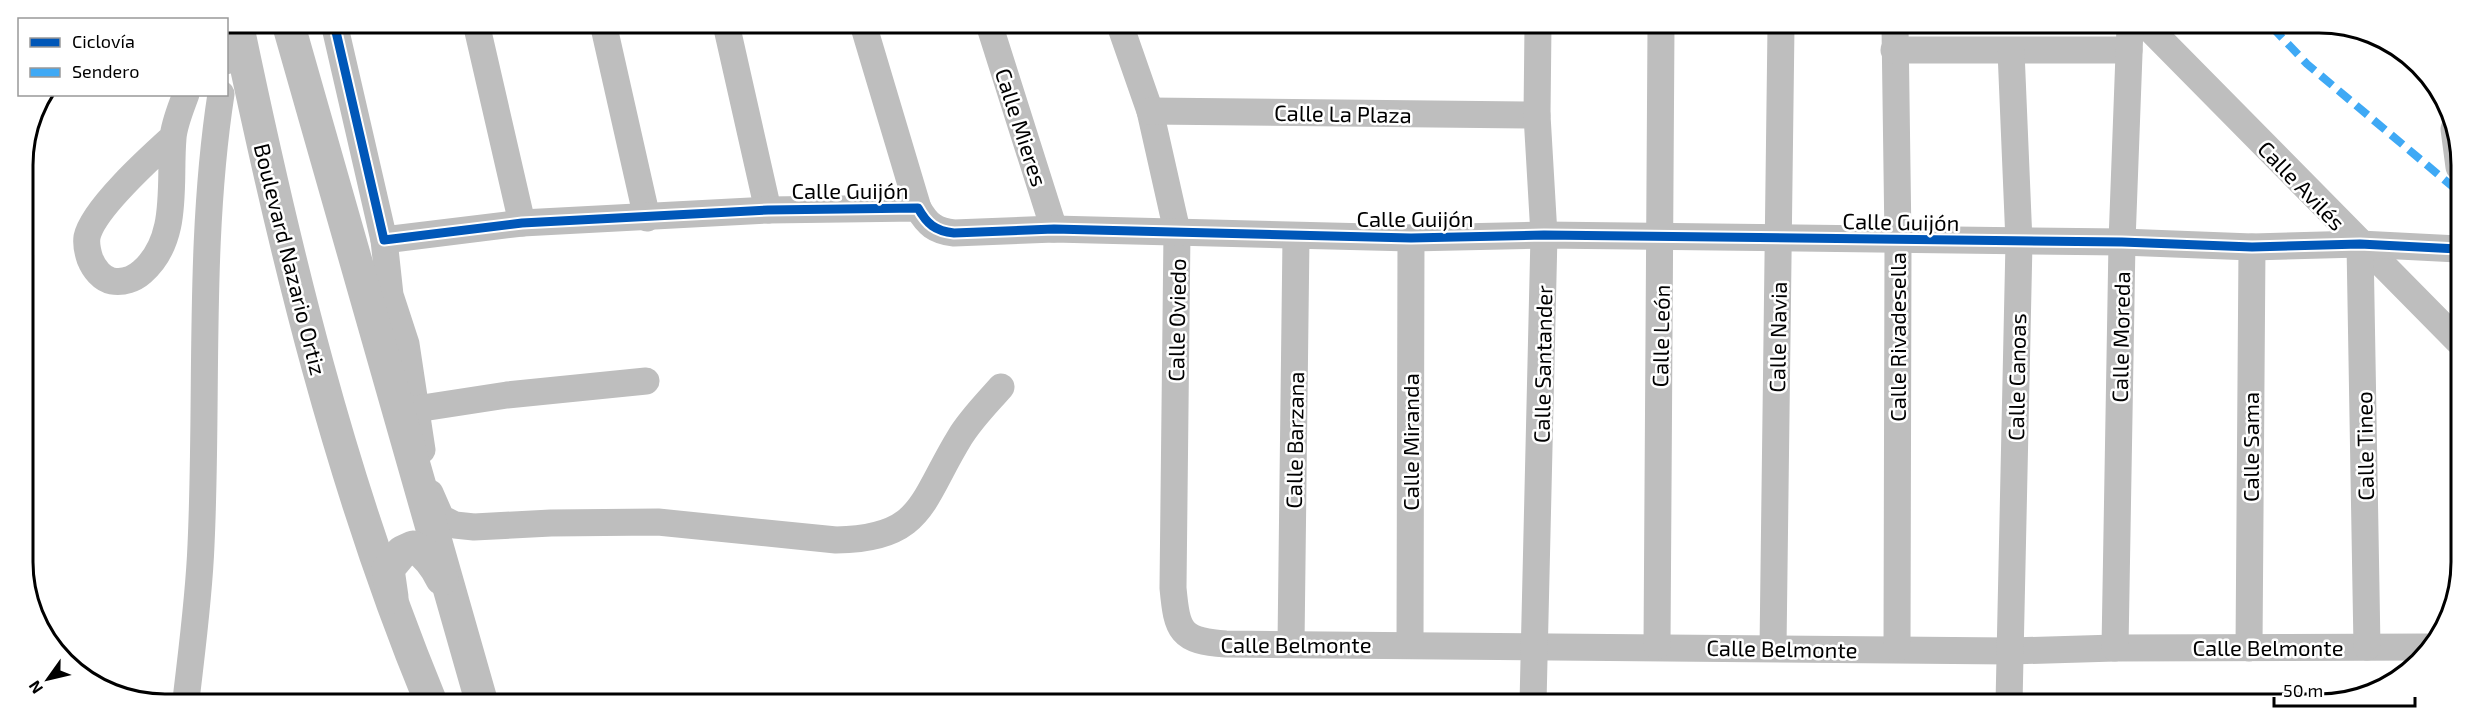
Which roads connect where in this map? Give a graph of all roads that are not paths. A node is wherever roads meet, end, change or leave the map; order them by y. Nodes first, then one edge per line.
1 (233, 33) edge
2 (237, 33) edge
3 (291, 33) edge
4 (336, 33) edge
5 (478, 33) edge
6 (605, 33) edge
7 (728, 33) edge
8 (866, 33) edge
9 (992, 33) edge
10 (1123, 33) edge
11 (1538, 33) edge
12 (1661, 33) edge
13 (1781, 33) edge
14 (2154, 33) edge
15 (1894, 38) edge
16 (2129, 38) edge
17 (2011, 51) junction
18 (228, 53) edge
19 (185, 96) edge
20 (221, 96) edge
21 (1150, 111) junction
22 (1537, 115) junction
23 (173, 137) junction
24 (918, 208) junction
25 (768, 210) junction
26 (646, 218) junction
27 (522, 223) junction
28 (1054, 229) junction
29 (1177, 231) junction
30 (1544, 235) junction
31 (1296, 237) junction
32 (1661, 237) junction
33 (1411, 238) junction
34 (1779, 238) junction
35 (384, 240) junction
36 (1898, 242) junction
37 (2019, 242) junction
38 (2122, 242) junction
39 (2360, 244) junction
40 (2252, 247) junction
41 (2451, 249) edge
42 (2451, 334) edge
43 (646, 381) dead end
44 (1001, 387) dead end
45 (416, 409) junction
46 (416, 479) junction
47 (357, 492) junction
48 (1173, 588) joint
49 (451, 597) junction
50 (393, 606) junction
51 (1292, 644) junction
52 (1410, 645) junction
53 (1657, 646) junction
54 (1536, 647) junction
55 (2367, 647) junction
56 (1773, 648) junction
57 (1897, 648) junction
58 (2115, 648) junction
59 (2249, 648) junction
60 (2419, 648) edge
61 (2011, 651) junction
62 (187, 694) edge
63 (428, 694) edge
64 (478, 694) edge
65 (1533, 694) edge
66 (2009, 694) edge

1 - 18 street
2 - 47 main road, Boulevard Nazario Ortiz
3 - 46 main road, Boulevard Nazario Ortiz
4 - 35 street
5 - 27 street
6 - 26 street
7 - 25 street
8 - 24 street
9 - 28 street, Calle Mieres
10 - 21 street, Calle Oviedo
11 - 22 street, Calle Santander
12 - 32 street, Calle León
13 - 34 street, Calle Navia
14 - 39 street, Calle Avilés
15 - 17 street
15 - 36 street, Calle Rivadesella
16 - 17 street
16 - 38 street, Calle Moreda
17 - 37 street, Calle Canoas
19 - 23 street
20 - 62 street
21 - 22 street, Calle La Plaza
21 - 29 street, Calle Oviedo
22 - 30 street, Calle Santander
23 - 23 street
24 - 25 street, Calle Guijón
24 - 28 street, Calle Guijón
25 - 26 street, Calle Guijón
26 - 27 street, Calle Guijón
27 - 35 street, Calle Guijón
28 - 29 street, Calle Guijón
29 - 31 street, Calle Guijón
29 - 48 street, Calle Oviedo
30 - 32 street, Calle Guijón
30 - 33 street, Calle Guijón
30 - 54 street, Calle Santander
31 - 33 street, Calle Guijón
31 - 51 street, Calle Barzana
32 - 34 street, Calle Guijón
32 - 53 street, Calle León
33 - 52 street, Calle Miranda
34 - 36 street, Calle Guijón
34 - 56 street, Calle Navia
35 - 45 street
36 - 37 street, Calle Guijón
36 - 57 street, Calle Rivadesella
37 - 38 street, Calle Guijón
37 - 61 street, Calle Canoas
38 - 40 street, Calle Guijón
38 - 58 street, Calle Moreda
39 - 40 street, Calle Guijón
39 - 41 street, Calle Guijón
39 - 42 street, Calle Avilés
39 - 55 street, Calle Tineo
40 - 59 street, Calle Sama
43 - 45 street
44 - 45 street
46 - 47 main road, Boulevard Nazario Ortiz
46 - 49 main road, Boulevard Nazario Ortiz
47 - 50 main road, Boulevard Nazario Ortiz
48 - 51 street, Calle Belmonte
49 - 50 main road, Boulevard Nazario Ortiz
49 - 64 main road, Boulevard Nazario Ortiz
50 - 63 main road, Boulevard Nazario Ortiz
51 - 52 street, Calle Belmonte
52 - 54 street, Calle Belmonte
53 - 54 street, Calle Belmonte
53 - 56 street, Calle Belmonte
54 - 65 street, Calle Santander
55 - 59 street, Calle Belmonte
55 - 60 street, Calle Belmonte
56 - 57 street, Calle Belmonte
57 - 61 street, Calle Belmonte
58 - 59 street, Calle Belmonte
58 - 61 street, Calle Belmonte
61 - 66 street, Calle Canoas

